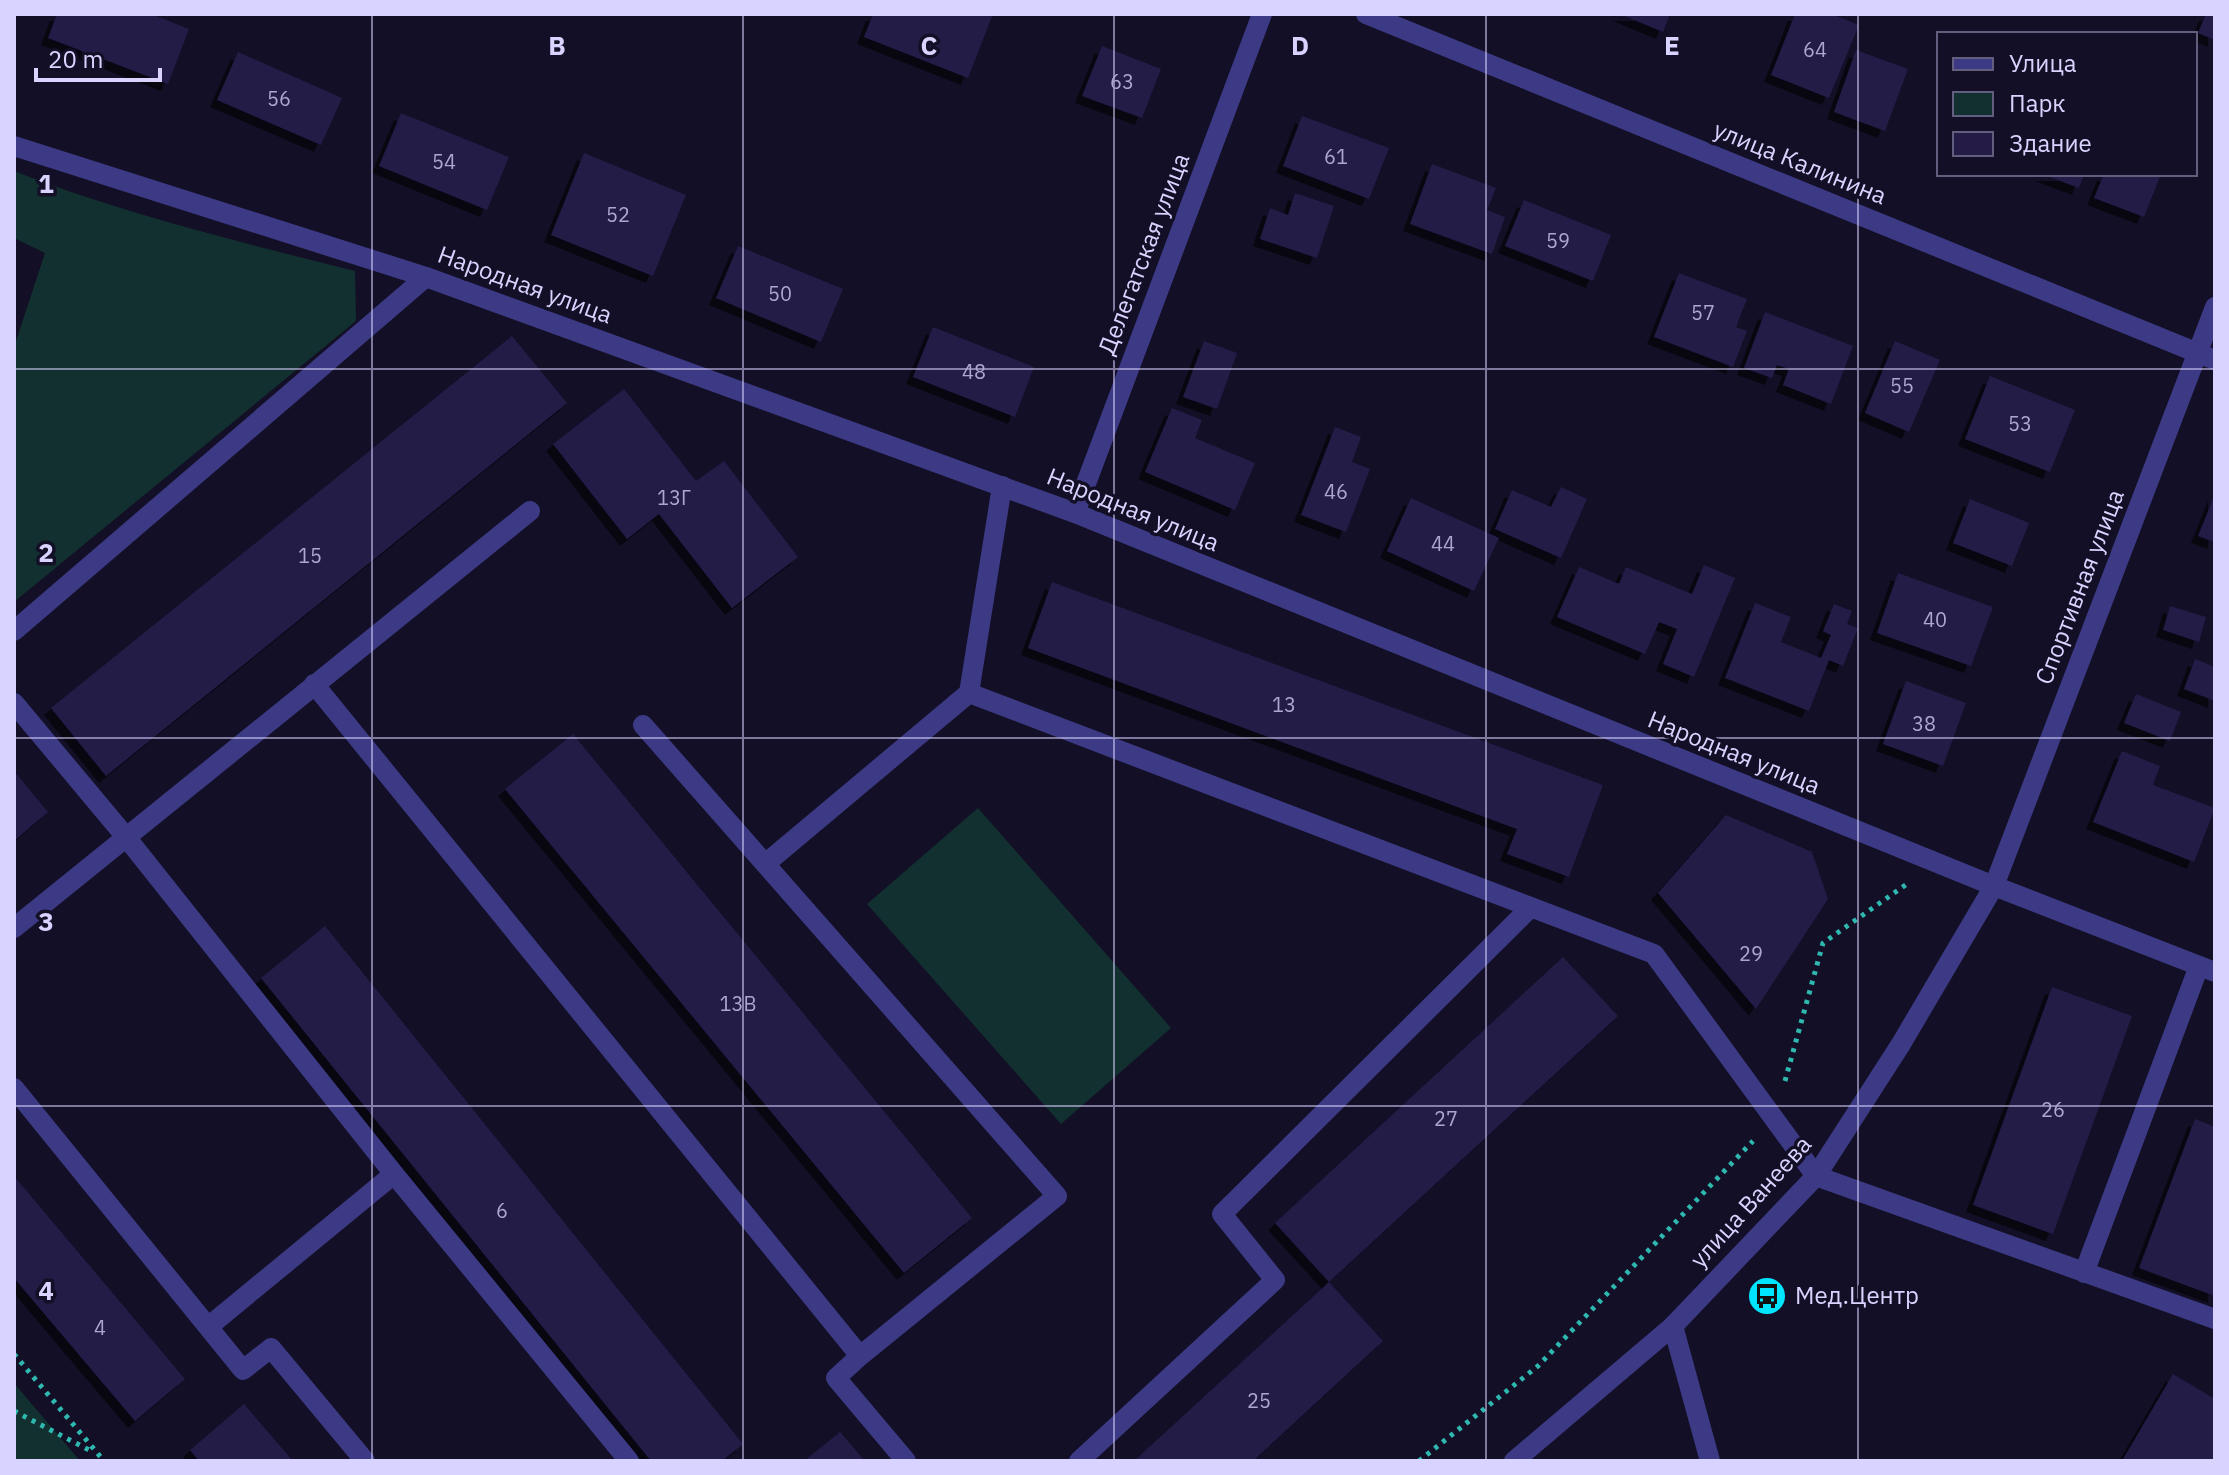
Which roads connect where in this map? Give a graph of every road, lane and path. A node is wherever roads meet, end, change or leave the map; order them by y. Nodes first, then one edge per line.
1 (1262, 14) edge
2 (1366, 14) edge
3 (14, 146) edge
4 (426, 277) junction
5 (2215, 307) edge
6 (2206, 357) edge
7 (1002, 486) junction
8 (530, 511) dead end
9 (1075, 513) junction
10 (14, 631) edge
11 (314, 684) junction
12 (969, 693) junction
13 (14, 703) edge
14 (643, 725) dead end
15 (126, 837) junction
16 (765, 864) junction
17 (1908, 884) dead end
18 (1994, 886) junction
19 (1531, 907) junction
20 (14, 928) edge
21 (2207, 969) edge
22 (14, 1088) edge
23 (1774, 1119) junction
24 (394, 1174) junction
25 (1816, 1176) junction
26 (2084, 1273) junction
27 (2215, 1319) edge
28 (1673, 1326) junction
29 (208, 1327) junction
30 (14, 1354) edge
31 (860, 1356) junction
32 (14, 1411) edge
33 (98, 1454) junction
34 (104, 1461) edge
35 (365, 1461) edge
36 (629, 1461) edge
37 (906, 1461) edge
38 (1079, 1461) edge
39 (1419, 1461) edge
40 (1514, 1461) edge
41 (1710, 1461) edge

1 - 9 street, Делегатская улица
2 - 6 street, улица Калинина
3 - 4 street, Народная улица
4 - 7 street, Народная улица
4 - 10 street
5 - 6 street, Спортивная улица
6 - 18 street, Спортивная улица
7 - 9 street, Народная улица
7 - 12 street
8 - 11 street
9 - 18 street, Народная улица
11 - 15 street
11 - 31 street
12 - 16 street
12 - 19 street
13 - 15 street
14 - 16 street
15 - 20 street
15 - 24 street
16 - 31 street
17 - 23 path
18 - 21 street, Народная улица
18 - 25 street, улица Ванеева
19 - 23 street
19 - 38 street
21 - 26 street
22 - 29 street
23 - 25 street
23 - 39 path
24 - 29 street
24 - 36 street
25 - 26 street
25 - 28 street, улица Ванеева
26 - 27 street
28 - 40 street, улица Ванеева
28 - 41 street
29 - 35 street
30 - 33 path
31 - 37 street
32 - 33 path
33 - 34 path

